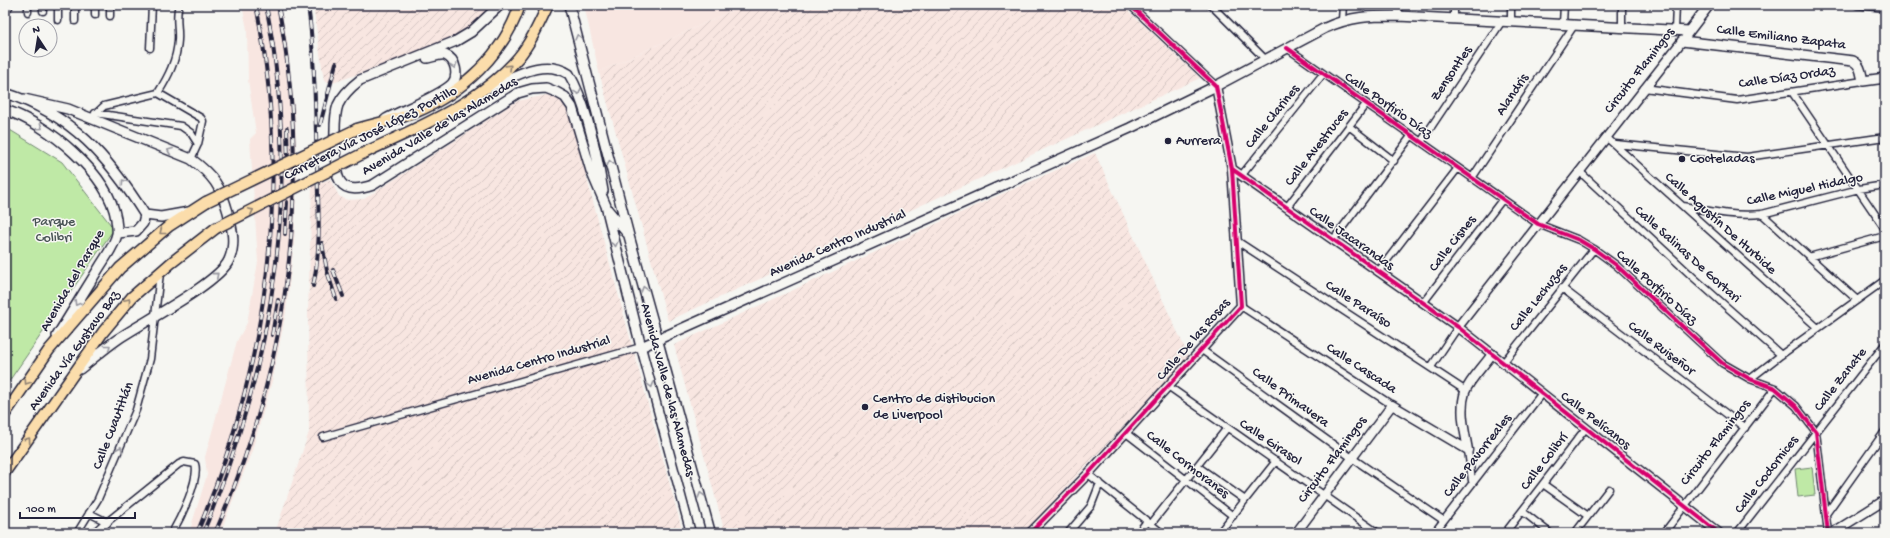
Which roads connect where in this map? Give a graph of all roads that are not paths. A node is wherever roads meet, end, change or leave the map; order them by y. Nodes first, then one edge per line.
1 (58, 5) edge
2 (75, 5) edge
3 (95, 5) edge
4 (110, 5) edge
5 (152, 5) edge
6 (179, 5) edge
7 (500, 5) edge
8 (520, 5) edge
9 (548, 5) edge
10 (569, 5) edge
11 (1130, 5) edge
12 (1211, 5) edge
13 (1343, 5) edge
14 (1398, 5) edge
15 (1454, 5) edge
16 (1511, 5) edge
17 (1564, 5) edge
18 (1622, 5) edge
19 (1676, 5) edge
20 (1709, 5) edge
21 (1857, 5) edge
22 (1885, 8) edge
23 (95, 15) dead end
24 (110, 16) dead end
25 (1398, 16) junction
26 (58, 18) edge
27 (1454, 18) junction
28 (1342, 20) junction
29 (75, 21) dead end
30 (1507, 21) junction
31 (1563, 23) junction
32 (1575, 24) junction
33 (1622, 27) junction
34 (1674, 30) junction
35 (1690, 31) junction
36 (1682, 41) junction
37 (150, 48) dead end
38 (1287, 48) junction
39 (1266, 60) junction
40 (395, 65) junction
41 (1323, 74) junction
42 (1885, 78) edge
43 (1863, 81) junction
44 (1216, 86) junction
45 (487, 88) junction
46 (1644, 88) junction
47 (1792, 92) junction
48 (5, 93) edge
49 (158, 93) junction
50 (24, 99) junction
51 (1366, 104) junction
52 (5, 110) edge
53 (93, 116) junction
54 (382, 121) junction
55 (1350, 127) junction
56 (1412, 135) junction
57 (1606, 137) junction
58 (1885, 137) edge
59 (1421, 142) junction
60 (198, 144) junction
61 (1614, 144) junction
62 (1829, 145) junction
63 (191, 159) junction
64 (1394, 161) junction
65 (1458, 168) junction
66 (1232, 169) junction
67 (1579, 171) junction
68 (1241, 176) junction
69 (1472, 178) junction
70 (1885, 185) edge
71 (1859, 189) junction
72 (1502, 200) junction
73 (206, 202) joint
74 (606, 206) junction
75 (1683, 206) junction
76 (1287, 207) junction
77 (191, 211) junction
78 (1762, 214) junction
79 (145, 215) junction
80 (1538, 224) junction
81 (216, 228) joint
82 (1885, 229) edge
83 (118, 233) junction
84 (629, 236) junction
85 (1885, 236) edge
86 (1333, 240) junction
87 (1237, 241) junction
88 (1594, 249) junction
89 (1809, 257) junction
90 (160, 272) junction
91 (1378, 272) junction
92 (1885, 280) edge
93 (1562, 288) junction
94 (1856, 299) junction
95 (1423, 303) junction
96 (1241, 306) junction
97 (156, 315) junction
98 (1458, 327) junction
99 (1818, 328) junction
100 (658, 340) junction
101 (1885, 344) edge
102 (641, 347) junction
103 (49, 350) junction
104 (1202, 350) junction
105 (1492, 354) junction
106 (1780, 355) junction
107 (1503, 363) junction
108 (1431, 367) junction
109 (77, 371) junction
110 (1750, 379) junction
111 (1168, 386) junction
112 (1775, 388) junction
113 (1466, 391) junction
114 (1542, 394) junction
115 (1392, 405) junction
116 (5, 414) edge
117 (1227, 428) junction
118 (1586, 428) junction
119 (1745, 428) junction
120 (1885, 431) edge
121 (1816, 432) junction
122 (1126, 433) junction
123 (323, 437) dead end
124 (1468, 450) junction
125 (1352, 458) junction
126 (1276, 461) junction
127 (1198, 466) junction
128 (5, 472) edge
129 (1088, 474) junction
130 (1186, 480) junction
131 (1472, 481) junction
132 (1100, 483) junction
133 (1544, 484) junction
134 (1609, 489) dead end
135 (1324, 494) junction
136 (1245, 500) junction
137 (1885, 500) edge
138 (1684, 506) junction
139 (1881, 506) edge
140 (1522, 511) junction
141 (89, 513) junction
142 (1826, 514) junction
143 (1233, 516) junction
144 (1588, 516) junction
145 (1443, 520) junction
146 (107, 522) junction
147 (1149, 523) junction
148 (98, 531) edge
149 (1435, 532) edge
150 (76, 533) edge
151 (109, 533) edge
152 (172, 533) edge
153 (691, 533) edge
154 (711, 533) edge
155 (1030, 533) edge
156 (1068, 533) edge
157 (1138, 533) edge
158 (1162, 533) edge
159 (1219, 533) edge
160 (1296, 533) edge
161 (1378, 533) edge
162 (1505, 533) edge
163 (1550, 533) edge
164 (1575, 533) edge
165 (1664, 533) edge
166 (1719, 533) edge
167 (1737, 533) edge
168 (1828, 533) edge
169 (1832, 533) edge

1 - 26 street
2 - 29 street
3 - 23 street
4 - 24 street
5 - 37 street
6 - 49 street
7 - 40 main road, Avenida Valle de las Alamedas
8 - 54 main road, Carretera Vía José López Portillo
45 -> 9 main road, Carretera Vía José López Portillo
84 -> 10 main road, Avenida Valle de las Alamedas
11 - 44 street
12 - 39 street
13 - 28 street
14 - 25 street
15 - 27 street
16 - 30 street
17 - 31 street
18 - 33 street
19 - 34 street
20 - 35 main road
21 - 22 street
25 - 27 main road, Circuito Flamingos
25 - 28 main road, Circuito Flamingos
27 - 30 main road, Circuito Flamingos
28 - 38 main road, Avenida Centro Industrial
30 - 31 main road, Circuito Flamingos
30 - 59 street, Zensontles
31 - 32 main road, Circuito Flamingos
32 - 33 main road, Circuito Flamingos
32 - 69 street, Alandris
33 - 34 main road, Circuito Flamingos
34 - 35 main road, Circuito Flamingos
35 - 36 main road, Circuito Flamingos
36 - 43 main road, Calle Emiliano Zapata
36 - 46 street, Circuito Flamingos
38 - 39 main road, Avenida Centro Industrial
38 - 41 street, Calle Porfirio Díaz
39 - 44 main road, Avenida Centro Industrial
40 -> 54 main road
40 - 74 main road, Avenida Valle de las Alamedas
41 - 51 street, Calle Porfirio Díaz
41 - 68 street, Calle Clarines
42 - 43 main road, Calle Díaz Ordaz
43 - 47 street, Calle Díaz Ordaz
44 - 66 street, Calle De las Rosas
44 - 100 main road, Avenida Centro Industrial
45 -> 74 main road
81 -> 45 main road, Carretera Vía José López Portillo, bridge
46 - 47 street, Calle Díaz Ordaz
46 - 57 street, Circuito Flamingos
47 - 62 street
48 - 50 main road
49 - 53 street
49 - 60 street
50 - 53 main road
79 -> 50 main road
51 - 55 street, Calle Avestruces
51 - 56 street, Calle Porfirio Díaz
52 -> 83 main road, Avenida del Parque
53 - 60 street
63 -> 53 main road
54 - 73 main road, Carretera Vía José López Portillo, bridge
55 - 64 street
55 - 76 street, Calle Avestruces
56 - 59 street, Calle Porfirio Díaz
56 - 64 street
57 - 61 street, Calle Agustín De Iturbide
57 - 67 street, Circuito Flamingos
58 - 62 street
59 - 65 street, Calle Porfirio Díaz
60 - 63 street
61 - 62 street
61 - 75 street, Calle Agustín De Iturbide
62 - 71 street
97 -> 63 main road
64 - 86 street
65 - 69 street, Calle Porfirio Díaz
65 - 91 street
66 - 68 street, Calle Jacarandas
66 - 87 street, Calle De las Rosas
67 - 80 street, Circuito Flamingos
67 - 106 street, Calle Salinas De Gortari
68 - 76 street, Calle Jacarandas
69 - 72 street, Calle Porfirio Díaz
70 - 71 street, Calle Miguel Hidalgo
71 - 78 street, Calle Miguel Hidalgo
71 - 82 street
72 - 80 street, Calle Porfirio Díaz
72 - 95 street, Calle Cisnes
73 - 77 main road, Avenida Vía Gustavo Baz
74 - 84 main road
74 -> 102 main road, Avenida Valle de las Alamedas
75 - 78 street, Calle Miguel Hidalgo
75 - 99 street, Calle Agustín De Iturbide
76 - 86 street, Calle Jacarandas
77 - 79 main road
77 -> 103 main road, Avenida Vía Gustavo Baz
78 - 89 street
79 - 83 main road
80 - 88 street, Calle Porfirio Díaz
80 - 98 street, Circuito Flamingos
81 - 90 main road, Avenida Vía Gustavo Baz
83 -> 103 main road, Avenida del Parque
100 -> 84 main road, Avenida Valle de las Alamedas
85 - 89 street
86 - 91 street, Calle Jacarandas
87 - 96 street, Calle De las Rosas
87 - 108 street, Calle Paraíso
88 - 93 street, Calle Lechuzas
88 - 110 street, Calle Porfirio Díaz
89 - 94 street
90 - 97 street, Calle Cuautitlán
109 -> 90 main road, Avenida Vía Gustavo Baz
91 - 95 street, Calle Jacarandas
92 - 94 street
93 - 107 street, Calle Lechuzas
93 - 119 street, Calle Ruiseñor
94 - 99 street
95 - 98 street, Calle Jacarandas
96 - 104 street, Calle De las Rosas
96 - 115 street, Calle Cascada
109 -> 97 main road
141 -> 97 street, Calle Cuautitlán
98 - 105 street, Calle Pelícanos
98 - 108 street, Circuito Flamingos
99 - 106 street
100 - 102 main road, Avenida Centro Industrial
154 -> 100 street, Avenida Valle de las Alamedas
101 - 121 street, Calle Zanate
102 - 123 street, Avenida Centro Industrial
102 -> 153 street, Avenida Valle de las Alamedas
103 -> 116 main road, Avenida Vía Gustavo Baz
104 - 111 street, Calle De las Rosas
104 - 125 street, Calle Primavera
105 - 107 street, Calle Pelícanos
105 - 113 street
106 - 110 street
107 - 114 street, Calle Pelícanos
108 - 113 street, Calle Paraíso
128 -> 109 main road, Avenida Vía Gustavo Baz
110 - 112 street, Calle Porfirio Díaz
111 - 117 street, Calle Girasol
111 - 122 street, Calle De las Rosas
112 - 119 street, Circuito Flamingos
112 - 121 street, Calle Porfirio Díaz
113 - 124 street
114 - 118 street, Calle Pelícanos
114 - 131 street, Calle Pavorreales
115 - 124 street, Calle Cascada
115 - 125 street, Circuito Flamingos
117 - 126 street, Calle Girasol
117 - 127 street
118 - 133 street, Calle Colibrí
118 - 138 street, Calle Pelícanos
119 - 138 street, Circuito Flamingos
120 - 142 street
121 - 142 street
121 - 167 street, Calle Codornices
122 - 129 street, Calle De las Rosas
122 - 130 street, Calle Cormoranes
124 - 131 street
125 - 135 street, Circuito Flamingos
125 - 145 street, Calle Primavera
126 - 135 street, Calle Girasol
126 - 136 street
127 - 130 street
127 - 136 street
129 - 132 street
129 - 155 street, Calle De las Rosas
130 - 143 street, Calle Cormoranes
130 - 147 street
131 - 145 street, Calle Pavorreales
132 - 147 street
132 - 156 street
133 - 140 street, Calle Colibrí
133 - 144 street
134 - 144 street
135 - 160 street, Circuito Flamingos
135 - 161 street, Calle Girasol
136 - 143 street
137 - 139 street
138 - 165 street, Circuito Flamingos
138 - 166 street, Calle Pelícanos
139 - 169 street
140 - 162 street, Calle Colibrí
140 - 163 street
141 - 146 street
141 - 150 street, Calle Cuautitlán
142 - 168 street
143 - 159 street
144 - 164 street
145 - 149 street, Calle Pavorreales
146 - 148 street
146 - 152 street
147 - 157 street
147 - 158 street
148 - 151 street

